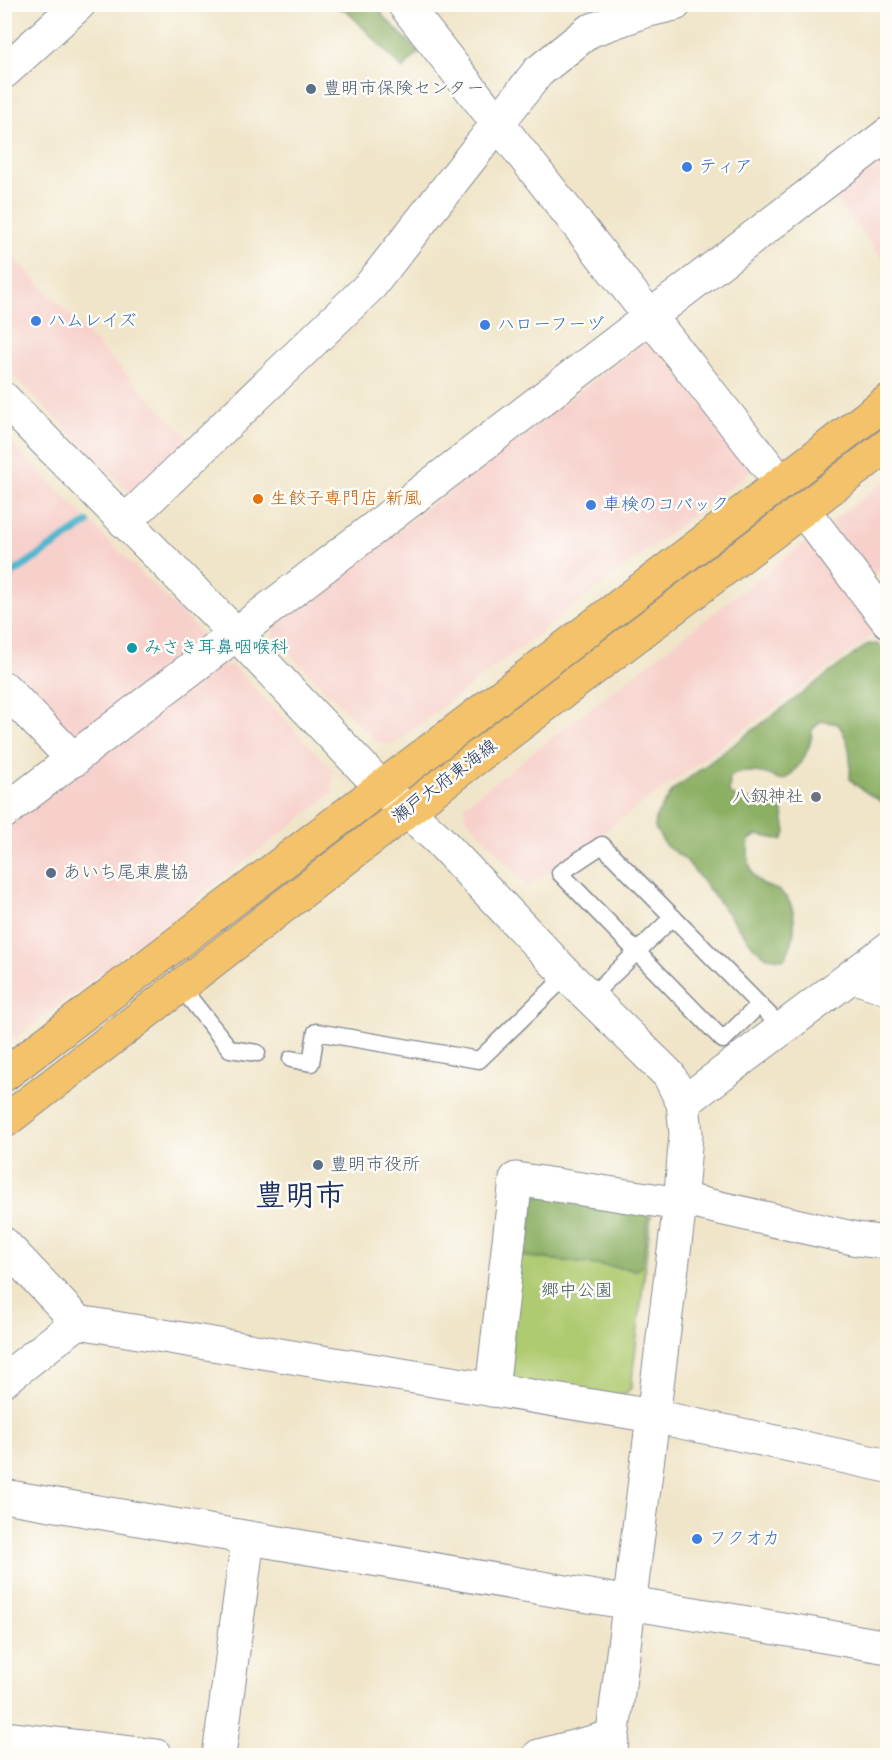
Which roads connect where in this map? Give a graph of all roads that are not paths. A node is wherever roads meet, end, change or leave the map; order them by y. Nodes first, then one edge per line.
1 (79, 4) edge
2 (404, 4) edge
3 (675, 4) edge
4 (4, 72) edge
5 (499, 123) junction
6 (888, 134) edge
7 (648, 317) junction
8 (4, 399) edge
9 (888, 400) edge
10 (888, 445) edge
11 (781, 483) junction
12 (803, 510) junction
13 (125, 522) junction
14 (888, 621) edge
15 (236, 634) junction
16 (4, 688) edge
17 (74, 760) junction
18 (382, 788) junction
19 (406, 811) junction
20 (4, 812) edge
21 (673, 917) junction
22 (888, 949) edge
23 (637, 951) junction
24 (567, 975) junction
25 (852, 976) junction
26 (180, 986) junction
27 (888, 988) edge
28 (590, 997) junction
29 (759, 1005) junction
30 (782, 1028) junction
31 (257, 1053) dead end
32 (291, 1059) dead end
33 (4, 1075) edge
34 (683, 1103) junction
35 (4, 1122) edge
36 (680, 1202) junction
37 (888, 1243) edge
38 (4, 1244) edge
39 (78, 1322) junction
40 (4, 1380) edge
41 (492, 1390) junction
42 (653, 1416) junction
43 (888, 1466) edge
44 (4, 1496) edge
45 (248, 1538) junction
46 (629, 1602) junction
47 (888, 1647) edge
48 (4, 1738) edge
49 (611, 1746) edge
50 (156, 1755) edge
51 (219, 1755) edge
52 (539, 1755) edge

1 - 4 street
2 - 5 street
3 - 5 street
5 - 7 street
5 - 13 street
6 - 7 street
7 - 11 street
7 - 15 street
8 - 13 street
9 - 11 main road, 瀬戸大府東海線
10 - 12 main road, 瀬戸大府東海線
11 - 18 main road, 瀬戸大府東海線
12 - 14 street
12 - 19 main road, 瀬戸大府東海線
13 - 15 street
15 - 17 street
15 - 18 street
16 - 17 street
17 - 20 street
18 - 19 street
18 - 33 main road, 瀬戸大府東海線
19 - 24 street
19 - 26 main road, 瀬戸大府東海線
21 - 23 lane
21 - 23 lane
21 - 29 lane
22 - 25 street
23 - 28 lane
23 - 29 lane
24 - 28 street
24 - 32 lane
25 - 27 street
25 - 30 street
26 - 31 lane
26 - 35 main road, 瀬戸大府東海線
28 - 34 street
29 - 30 lane
30 - 34 street
34 - 36 street
36 - 37 street
36 - 41 street
36 - 42 street
38 - 39 street
39 - 40 street
39 - 41 street
41 - 42 street
42 - 43 street
42 - 46 street
44 - 45 street
45 - 46 street
45 - 51 street
46 - 47 street
46 - 49 street
48 - 50 street
49 - 52 street

